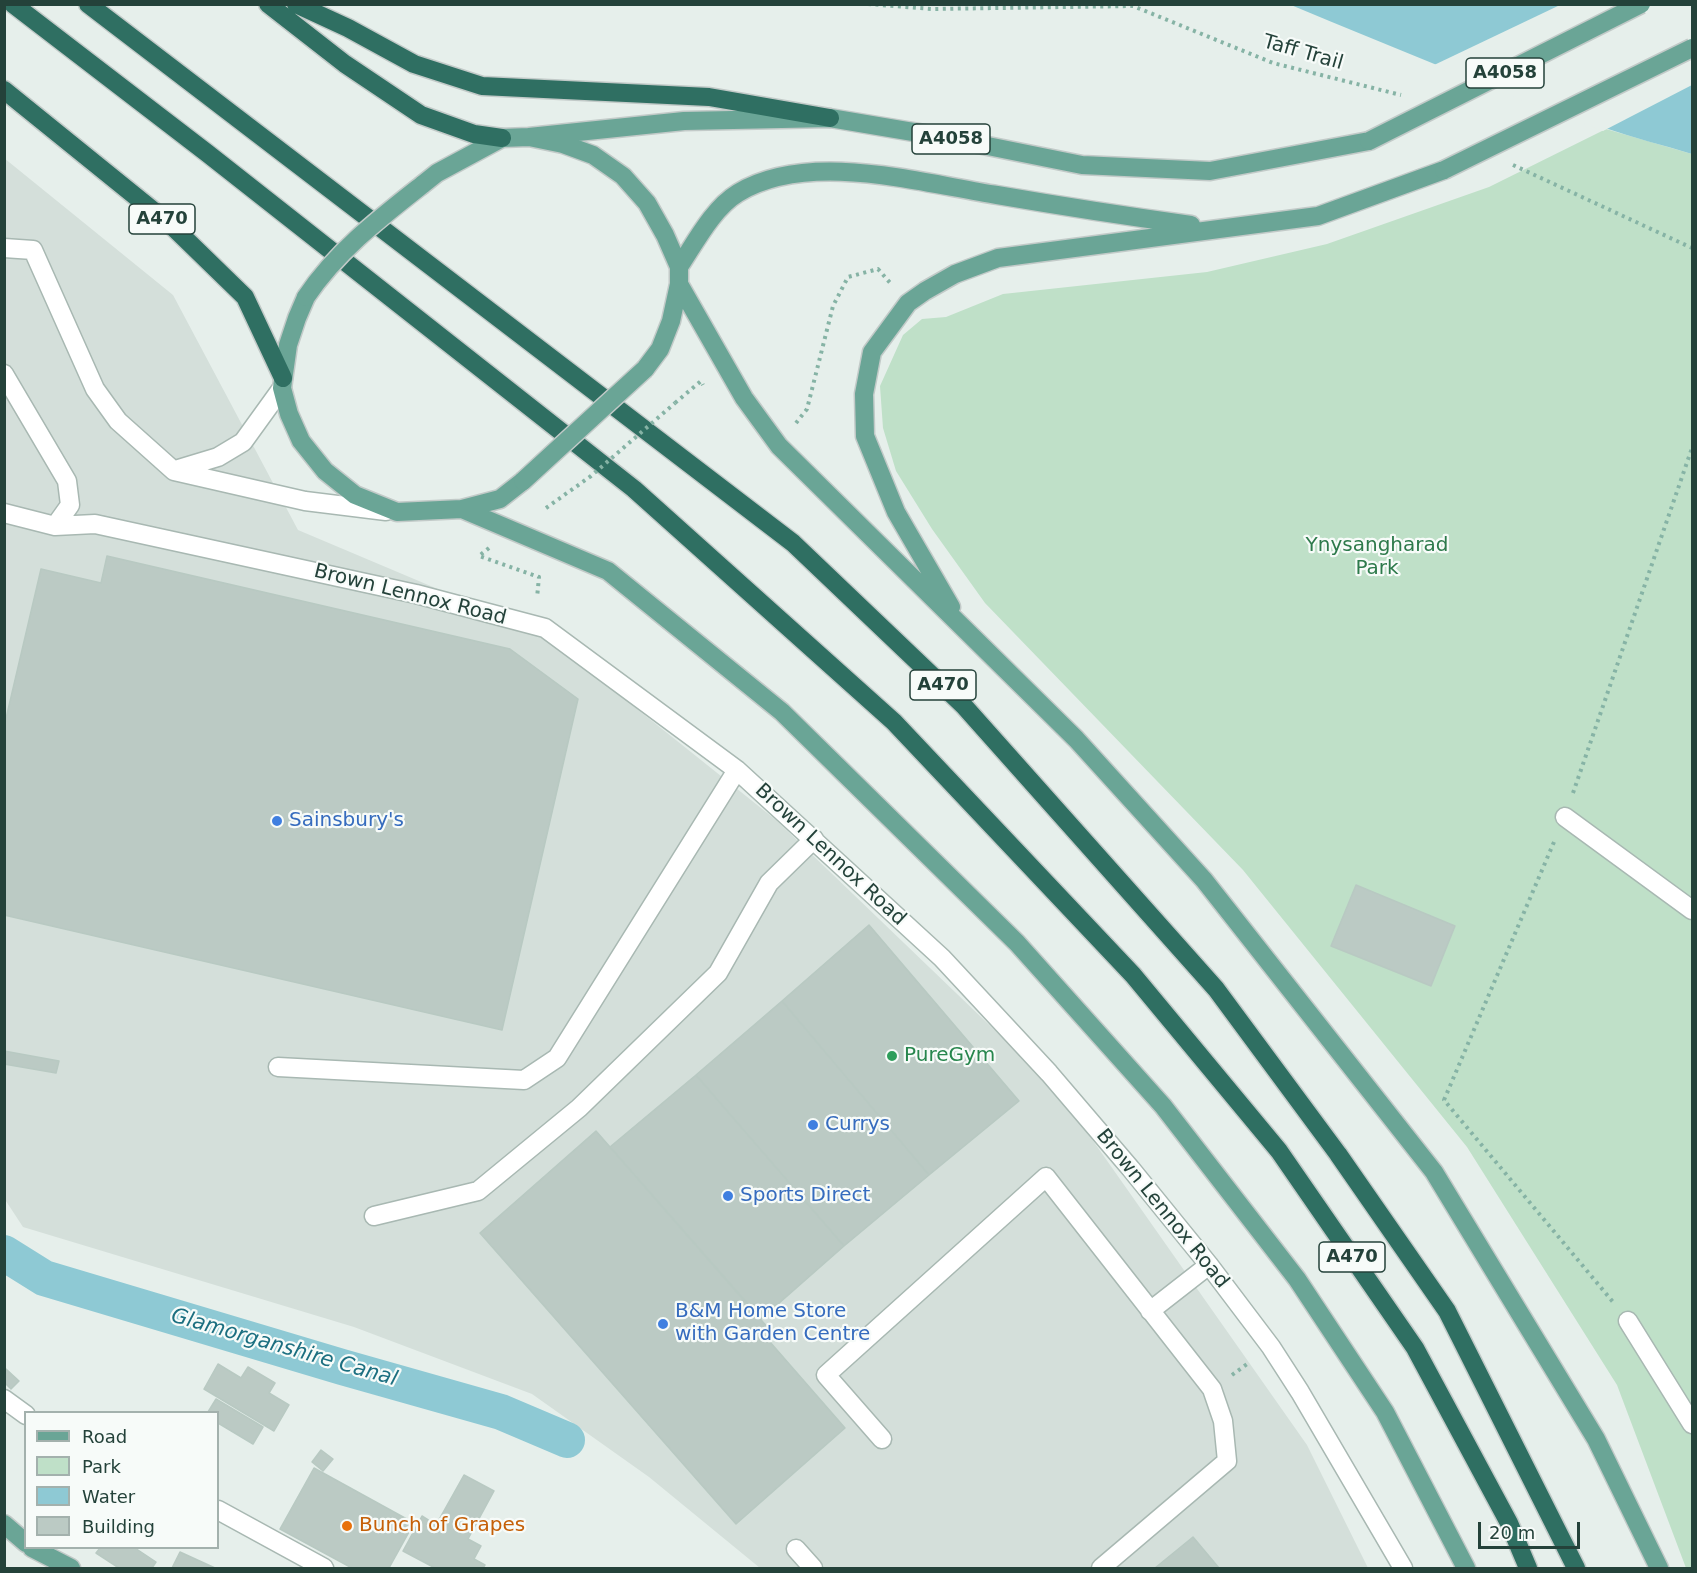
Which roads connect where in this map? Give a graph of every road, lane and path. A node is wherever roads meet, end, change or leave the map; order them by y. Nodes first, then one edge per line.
1 (13, 4) edge
2 (88, 4) edge
3 (268, 4) edge
4 (296, 4) edge
5 (868, 4) edge
6 (1641, 4) edge
7 (1125, 5) edge
8 (1692, 48) edge
9 (4, 90) edge
10 (1412, 98) dead end
11 (830, 118) junction
12 (529, 137) junction
13 (502, 138) junction
14 (1508, 163) dead end
15 (1215, 228) junction
16 (4, 248) edge
17 (1692, 248) edge
18 (679, 275) junction
19 (4, 374) edge
20 (283, 383) junction
21 (675, 403) dead end
22 (1692, 448) edge
23 (174, 471) junction
24 (462, 508) junction
25 (397, 512) junction
26 (4, 513) edge
27 (55, 526) junction
28 (515, 530) junction
29 (527, 597) dead end
30 (964, 629) junction
31 (738, 770) junction
32 (1565, 817) junction
33 (814, 839) junction
34 (1692, 910) edge
35 (278, 1067) dead end
36 (374, 1216) dead end
37 (1209, 1265) junction
38 (1150, 1311) junction
39 (1628, 1321) joint
40 (1270, 1347) junction
41 (1212, 1389) junction
42 (4, 1400) edge
43 (24, 1415) edge
44 (1692, 1424) edge
45 (882, 1439) dead end
46 (219, 1511) edge
47 (4, 1524) edge
48 (24, 1541) edge
49 (34, 1549) edge
50 (796, 1549) dead end
51 (71, 1569) edge
52 (324, 1569) edge
53 (813, 1569) edge
54 (1101, 1569) edge
55 (1403, 1569) edge
56 (1466, 1569) edge
57 (1528, 1569) edge
58 (1576, 1569) edge
59 (1659, 1569) edge

1 - 57 highway, A470
2 - 58 highway, A470
3 - 13 highway
4 - 11 highway
5 - 7 path, Taff Trail
6 - 11 main road, A4058, bridge
7 - 10 path, Taff Trail
8 - 15 main road, A4058, bridge
9 - 20 highway, A470
11 - 12 main road, A4058
12 - 13 main road
12 - 18 main road
13 - 20 main road, bridge
14 - 17 path
15 - 18 main road, A4058
15 - 30 main road
16 - 23 street
18 - 24 main road, bridge
18 - 30 main road
19 - 27 street
20 - 23 street
20 - 25 main road
21 - 28 path, bridge
22 - 32 path
23 - 25 street
24 - 25 main road
24 - 28 main road
26 - 27 street, Brown Lennox Road
27 - 31 street, Brown Lennox Road
28 - 29 path
28 - 56 main road
30 - 59 main road
31 - 33 street, Brown Lennox Road
31 - 35 street
32 - 34 street
32 - 39 path
33 - 36 street
33 - 37 street, Brown Lennox Road
37 - 38 street
37 - 40 street, Brown Lennox Road
38 - 41 street
38 - 45 street
39 - 44 street
40 - 41 path
40 - 55 street, Brown Lennox Road
41 - 54 street
42 - 43 street
46 - 52 street
47 - 48 main road
49 - 51 main road
50 - 53 street

